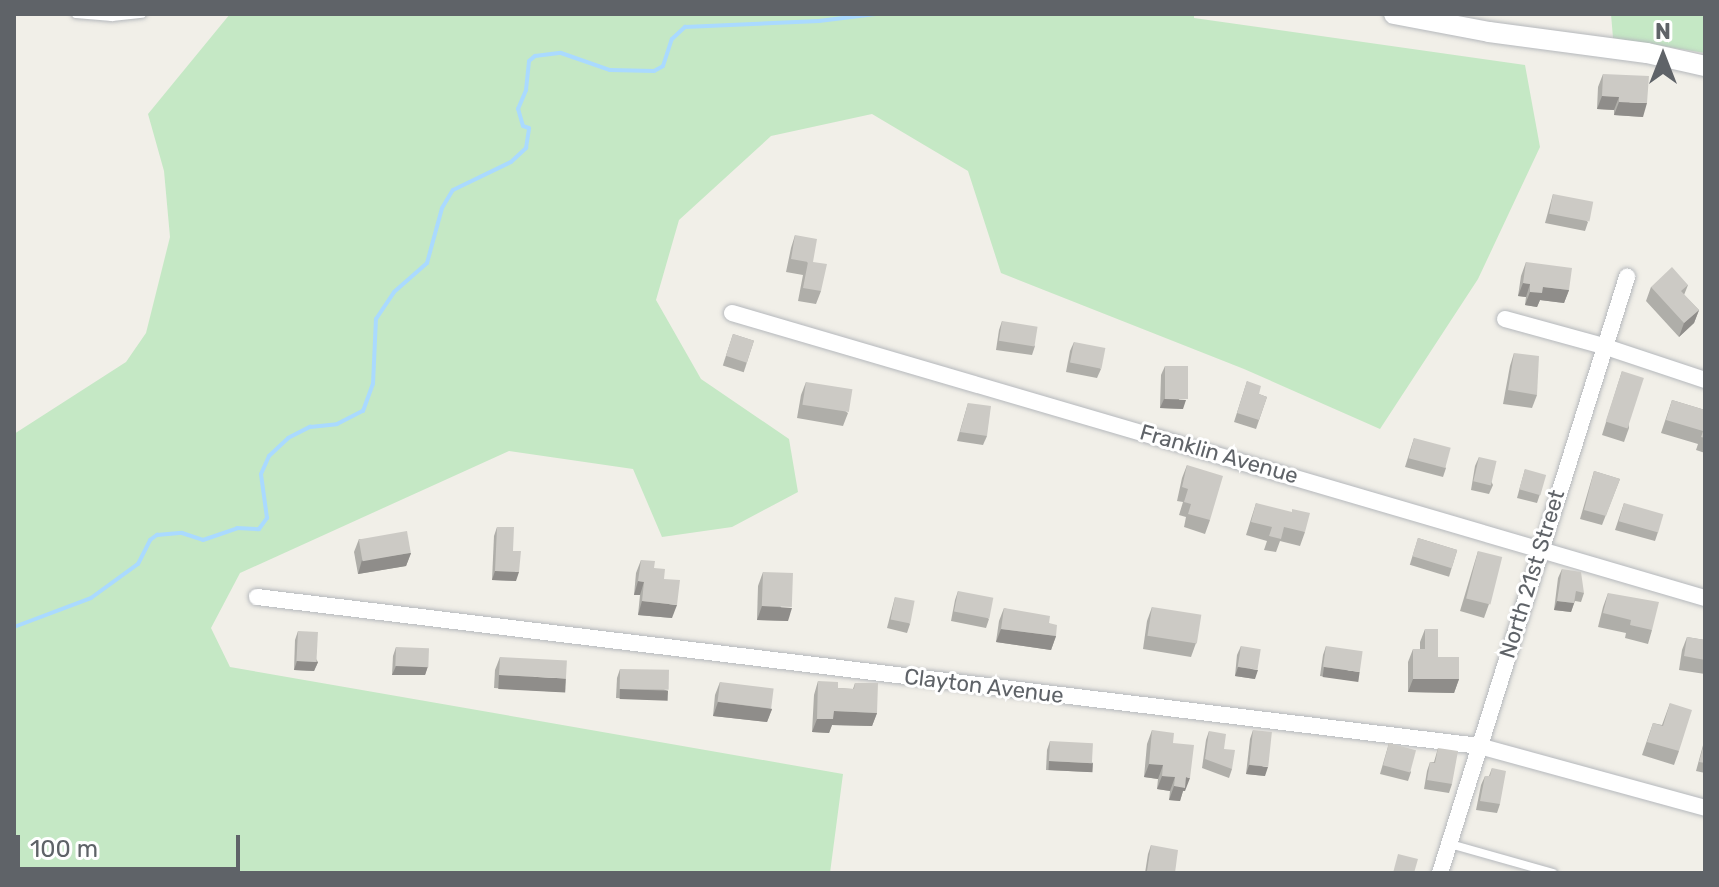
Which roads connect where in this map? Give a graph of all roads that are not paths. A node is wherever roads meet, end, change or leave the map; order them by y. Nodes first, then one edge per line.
1 (76, 14) edge
2 (142, 14) edge
3 (1394, 14) edge
4 (1705, 66) edge
5 (1627, 277) dead end
6 (732, 313) dead end
7 (1505, 319) dead end
8 (1603, 346) junction
9 (1705, 380) edge
10 (1540, 548) junction
11 (257, 597) dead end
12 (1705, 598) edge
13 (1479, 746) junction
14 (1705, 808) edge
15 (1449, 843) junction
16 (1440, 873) edge
17 (1553, 873) edge

1 - 2 lane
3 - 4 street
5 - 8 street, North 21st Street
6 - 10 street, Franklin Avenue
7 - 8 street
8 - 9 street
8 - 10 street, North 21st Street
10 - 12 street, Franklin Avenue
10 - 13 street, North 21st Street
11 - 13 street, Clayton Avenue
13 - 14 street, Clayton Avenue
13 - 15 street, North 21st Street
15 - 16 street, North 21st Street
15 - 17 lane

